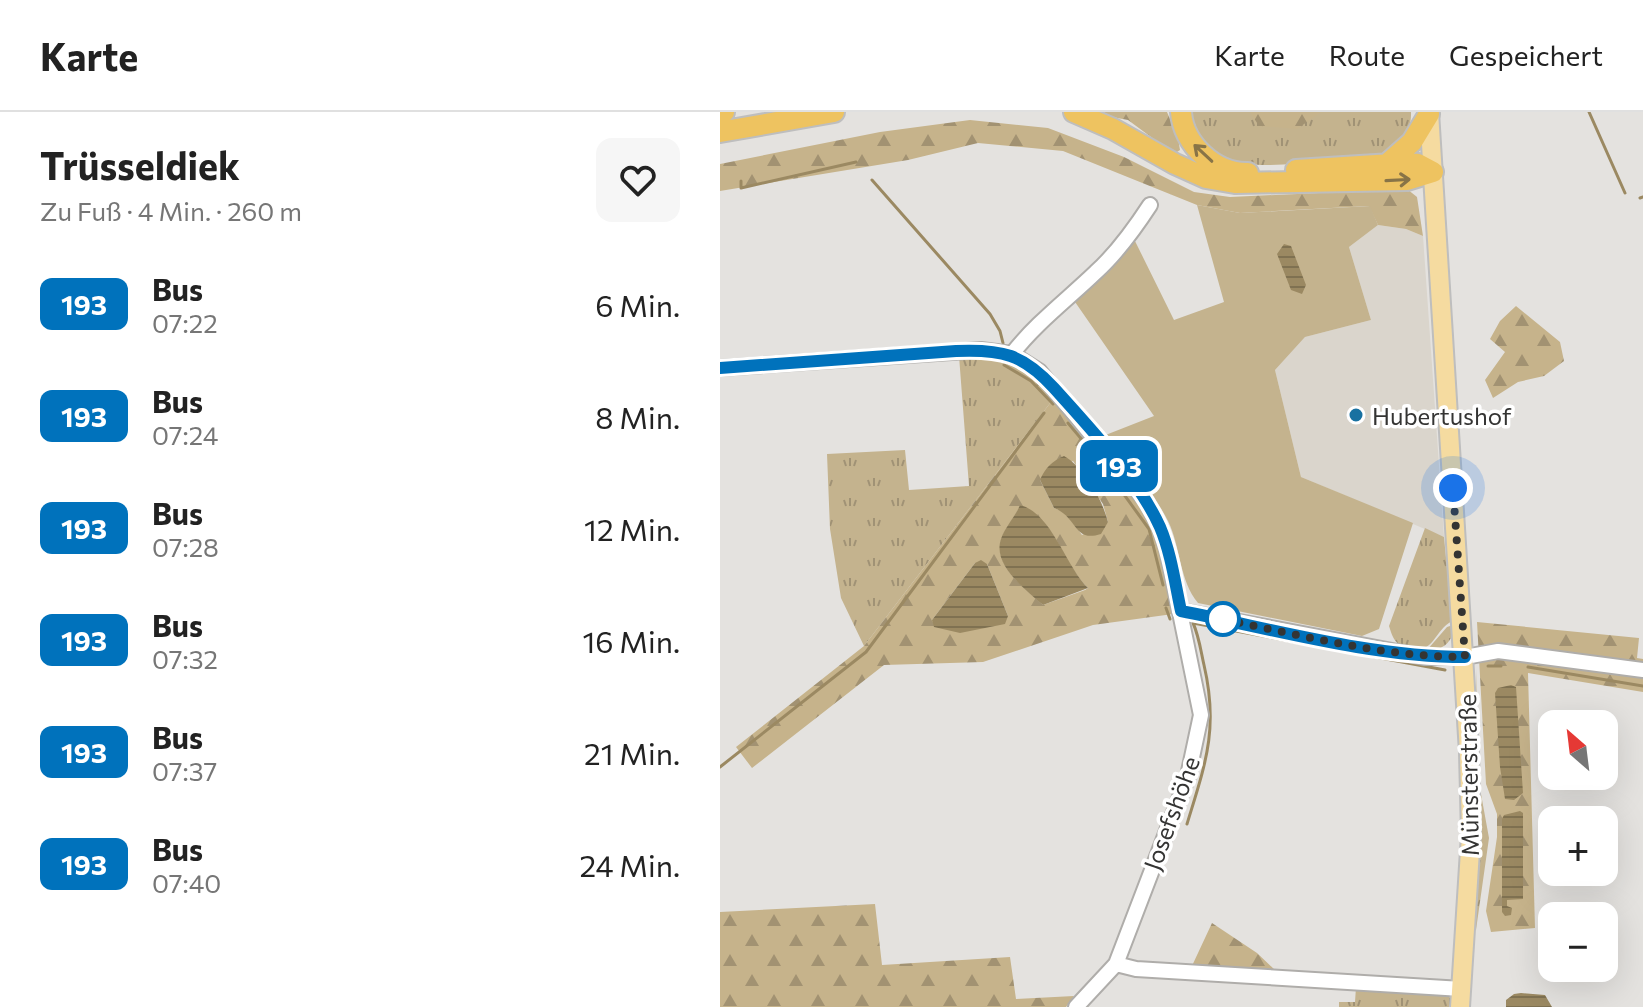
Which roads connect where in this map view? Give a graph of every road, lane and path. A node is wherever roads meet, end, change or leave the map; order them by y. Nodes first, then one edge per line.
1 (834, 112) edge
2 (1074, 112) edge
3 (1181, 112) edge
4 (1429, 113) edge
5 (720, 132) edge
6 (1387, 164) junction
7 (1433, 172) junction
8 (1150, 205) dead end
9 (1012, 354) junction
10 (720, 368) edge
11 (1181, 611) junction
12 (1465, 657) junction
13 (1643, 670) edge
14 (1116, 964) junction
15 (1461, 998) edge
16 (1076, 1007) edge

1 - 5 highway
2 -> 7 highway
6 -> 3 highway
4 - 6 highway
4 - 7 main road, Münsterstraße
6 - 7 highway
7 - 12 main road, Münsterstraße
8 - 9 street
9 - 10 street
9 - 11 street, Josefshöhe
11 - 12 street
11 - 14 street, Josefshöhe
12 - 13 street
12 - 15 main road, Münsterstraße
14 - 15 street
14 - 16 street, Josefshöhe

